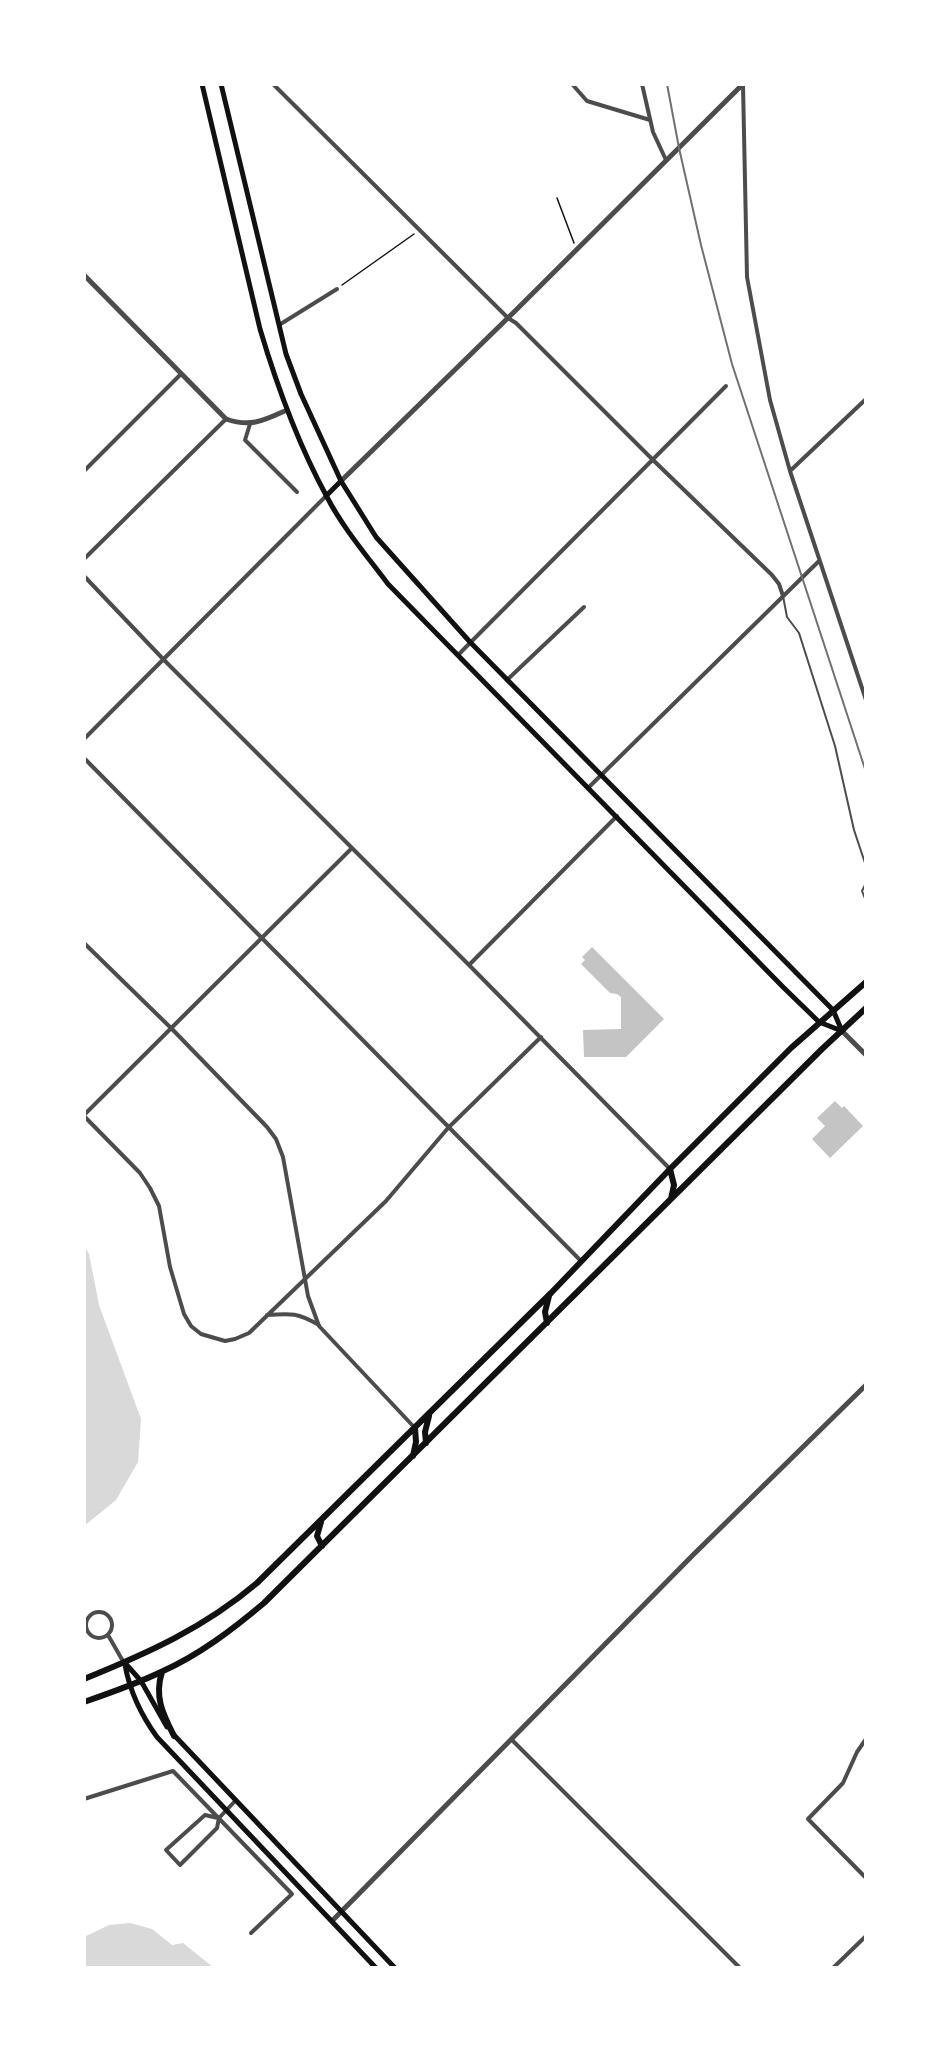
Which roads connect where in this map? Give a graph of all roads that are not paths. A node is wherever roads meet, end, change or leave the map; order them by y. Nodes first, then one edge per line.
1 (202, 84) edge
2 (221, 84) edge
3 (273, 84) edge
4 (572, 84) edge
5 (642, 84) edge
6 (743, 84) edge
7 (651, 120) junction
8 (666, 161) junction
9 (84, 275) edge
10 (337, 289) road end
11 (508, 318) junction
12 (279, 325) junction
13 (182, 374) junction
14 (726, 386) dead end
15 (866, 399) edge
16 (287, 410) junction
17 (226, 419) junction
18 (250, 424) junction
19 (652, 459) junction
20 (84, 471) edge
21 (790, 471) junction
22 (341, 481) junction
23 (297, 492) dead end
24 (326, 496) junction
25 (84, 560) edge
26 (819, 561) junction
27 (84, 576) edge
28 (783, 596) junction
29 (584, 607) dead end
30 (470, 642) junction
31 (458, 655) junction
32 (164, 660) junction
33 (507, 680) junction
34 (866, 700) edge
35 (84, 739) edge
36 (84, 758) edge
37 (602, 774) junction
38 (588, 788) junction
39 (617, 816) junction
40 (352, 848) junction
41 (866, 866) edge
42 (866, 883) edge
43 (866, 901) edge
44 (261, 939) junction
45 (84, 943) edge
46 (470, 965) junction
47 (866, 982) edge
48 (866, 1008) edge
49 (833, 1010) junction
50 (819, 1022) junction
51 (171, 1029) junction
52 (842, 1030) junction
53 (541, 1037) junction
54 (866, 1055) edge
55 (84, 1116) edge
56 (448, 1128) junction
57 (670, 1169) junction
58 (671, 1199) junction
59 (581, 1262) junction
60 (305, 1278) junction
61 (551, 1293) junction
62 (267, 1315) junction
63 (547, 1323) junction
64 (320, 1326) junction
65 (866, 1385) edge
66 (430, 1413) junction
67 (415, 1428) junction
68 (426, 1443) junction
69 (412, 1456) junction
70 (321, 1522) junction
71 (322, 1546) junction
72 (84, 1612) edge
73 (91, 1615) junction
74 (108, 1635) junction
75 (125, 1664) junction
76 (162, 1672) junction
77 (84, 1679) edge
78 (141, 1681) junction
79 (129, 1686) junction
80 (84, 1702) edge
81 (174, 1736) junction
82 (866, 1739) edge
83 (512, 1740) junction
84 (84, 1799) edge
85 (236, 1799) junction
86 (226, 1809) junction
87 (219, 1818) junction
88 (866, 1878) edge
89 (342, 1911) junction
90 (332, 1921) junction
91 (251, 1933) dead end
92 (866, 1936) edge
93 (376, 1968) edge
94 (395, 1968) edge
95 (740, 1968) edge
96 (833, 1968) edge

1 - 16 main road
2 - 12 main road
3 - 11 street
4 - 7 street
5 - 7 street
6 - 8 street
6 - 21 street
7 - 8 street
8 - 11 street
9 - 13 street
10 - 12 street
11 - 19 street
11 - 22 street
12 - 22 main road
13 - 17 street
13 - 20 street
14 - 19 street
15 - 21 street
16 - 18 street
16 - 24 main road
17 - 18 street
17 - 25 street
18 - 23 street
19 - 28 street
19 - 30 street
21 - 26 street
22 - 24 main road
22 - 30 main road
24 - 31 main road
24 - 32 street
26 - 28 street
26 - 34 street
27 - 32 street
28 - 37 street
28 - 41 lane
29 - 33 street
30 - 31 street
30 - 33 main road
31 - 38 main road
32 - 35 street
32 - 40 street
33 - 37 main road
36 - 44 street
37 - 38 street
37 - 49 main road
38 - 39 main road
39 - 46 street
39 - 50 main road
40 - 44 street
40 - 46 street
42 - 43 lane
44 - 51 street
44 - 56 street
45 - 51 street
46 - 53 street
47 - 49 main road
48 - 52 main road
49 - 50 main road
49 - 52 main road
50 - 52 main road
50 - 57 main road
51 - 55 street
51 - 60 street
52 - 54 street
52 - 58 main road
53 - 56 street
53 - 57 street
55 - 62 street
56 - 59 street
56 - 60 street
57 - 58 main road
57 - 59 main road
58 - 63 main road
59 - 61 main road
60 - 62 street
60 - 64 street
61 - 63 main road
61 - 66 main road
62 - 64 street
63 - 68 main road
64 - 67 street
65 - 83 street
66 - 67 main road
66 - 68 main road
67 - 69 main road
67 - 70 main road
68 - 69 main road
69 - 71 main road
70 - 71 main road
70 - 75 main road
71 - 76 main road
72 - 73 street
73 - 74 street
73 - 74 street
74 - 75 street
75 - 77 main road
75 - 78 main road
75 - 79 main road
76 - 78 main road
76 - 81 main road
78 - 79 main road
78 - 81 main road
79 - 80 main road
79 - 86 main road
81 - 85 main road
82 - 88 street
83 - 89 street
83 - 95 street
84 - 87 street
85 - 86 street
85 - 89 main road
86 - 87 street
86 - 90 main road
87 - 87 street
87 - 91 street
89 - 90 street
89 - 94 main road
90 - 93 main road
92 - 96 street

